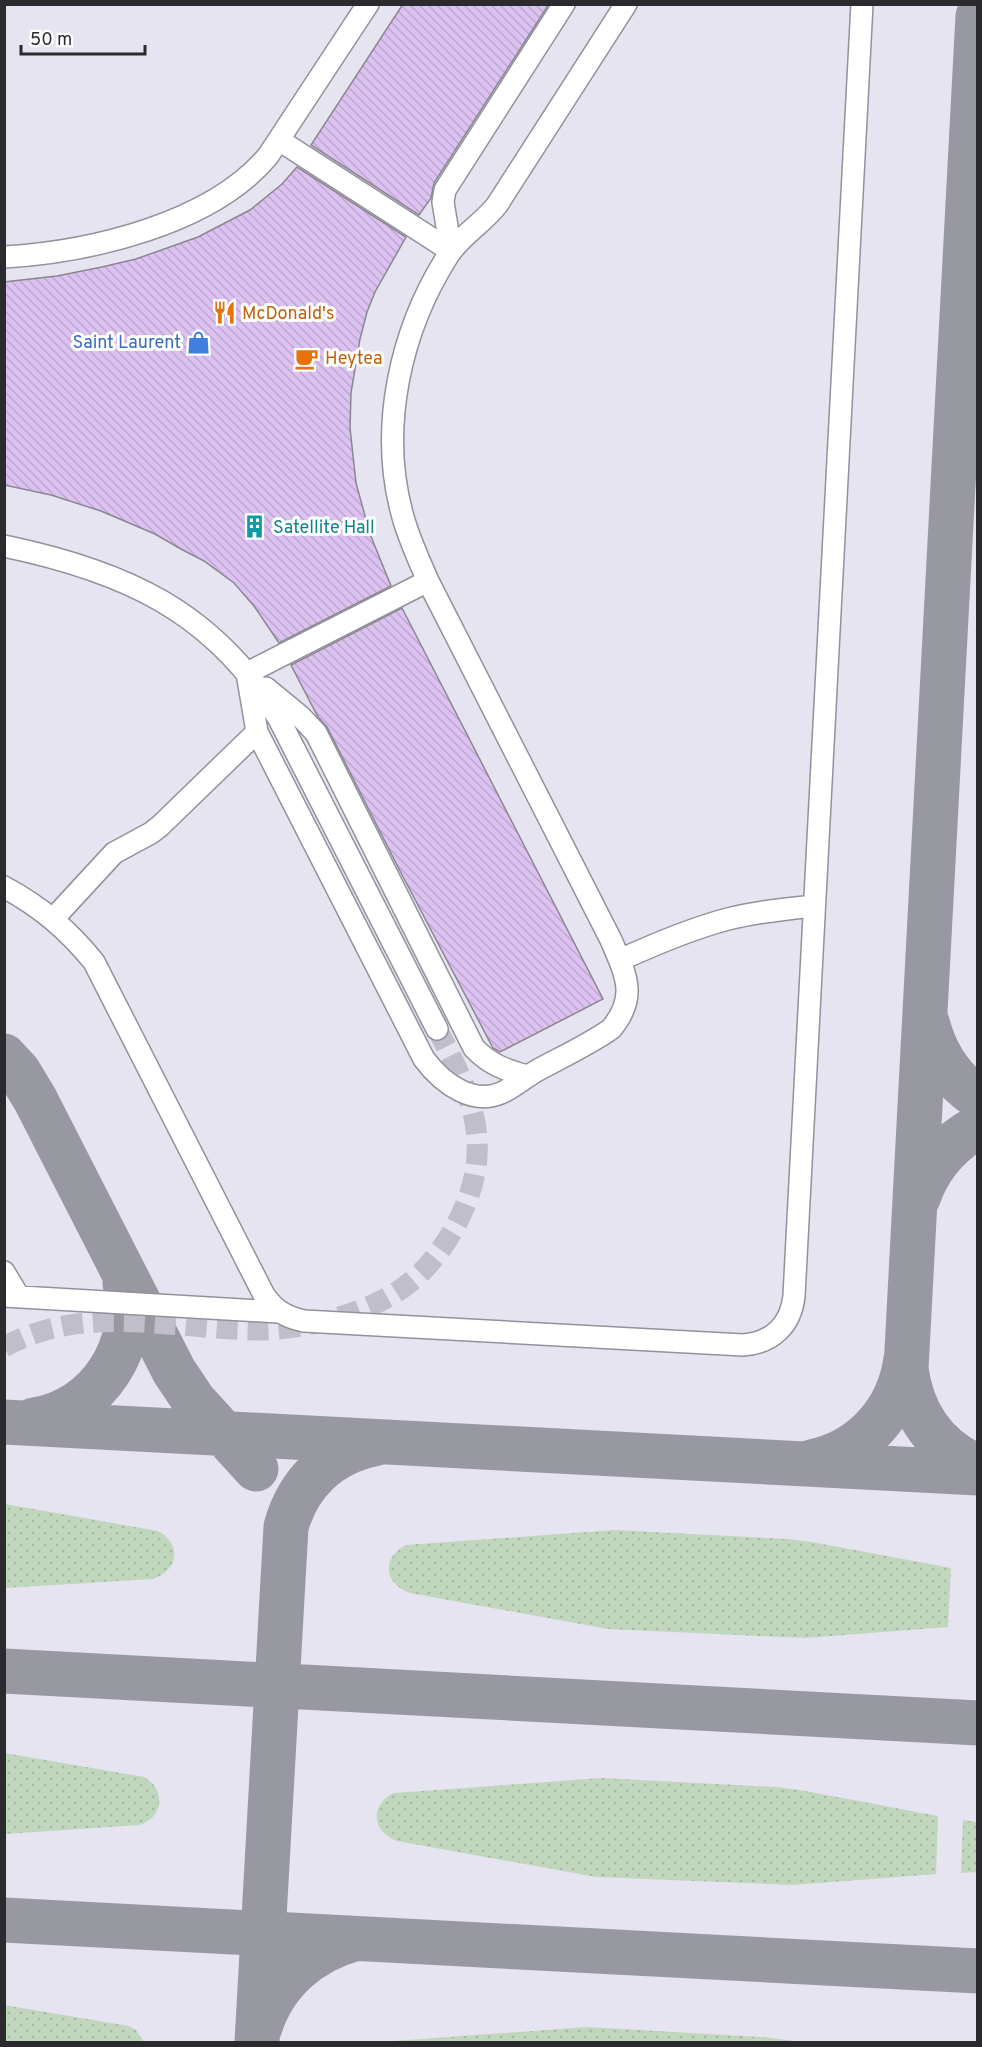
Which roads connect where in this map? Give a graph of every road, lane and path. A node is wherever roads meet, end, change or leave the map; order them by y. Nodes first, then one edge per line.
1 (368, 4) edge
2 (564, 4) edge
3 (626, 4) edge
4 (862, 4) edge
5 (279, 140) junction
6 (451, 251) junction
7 (4, 256) edge
8 (4, 546) edge
9 (428, 581) junction
10 (246, 673) junction
11 (257, 732) junction
12 (4, 887) edge
13 (814, 906) junction
14 (54, 918) junction
15 (620, 960) junction
16 (437, 1029) tunnel mouth
17 (526, 1076) junction
18 (4, 1272) edge
19 (12, 1297) edge
20 (278, 1312) junction

1 - 5 lane
2 - 6 lane
3 - 6 lane
4 - 13 lane
5 - 6 lane
5 - 7 lane
6 - 9 lane
8 - 10 lane
9 - 10 lane
9 - 15 lane
10 - 11 lane
10 - 16 lane
10 - 17 lane
11 - 14 lane
11 - 17 lane
12 - 14 lane
13 - 15 lane
13 - 20 lane
14 - 20 lane
15 - 17 lane
18 - 19 lane
19 - 20 lane

